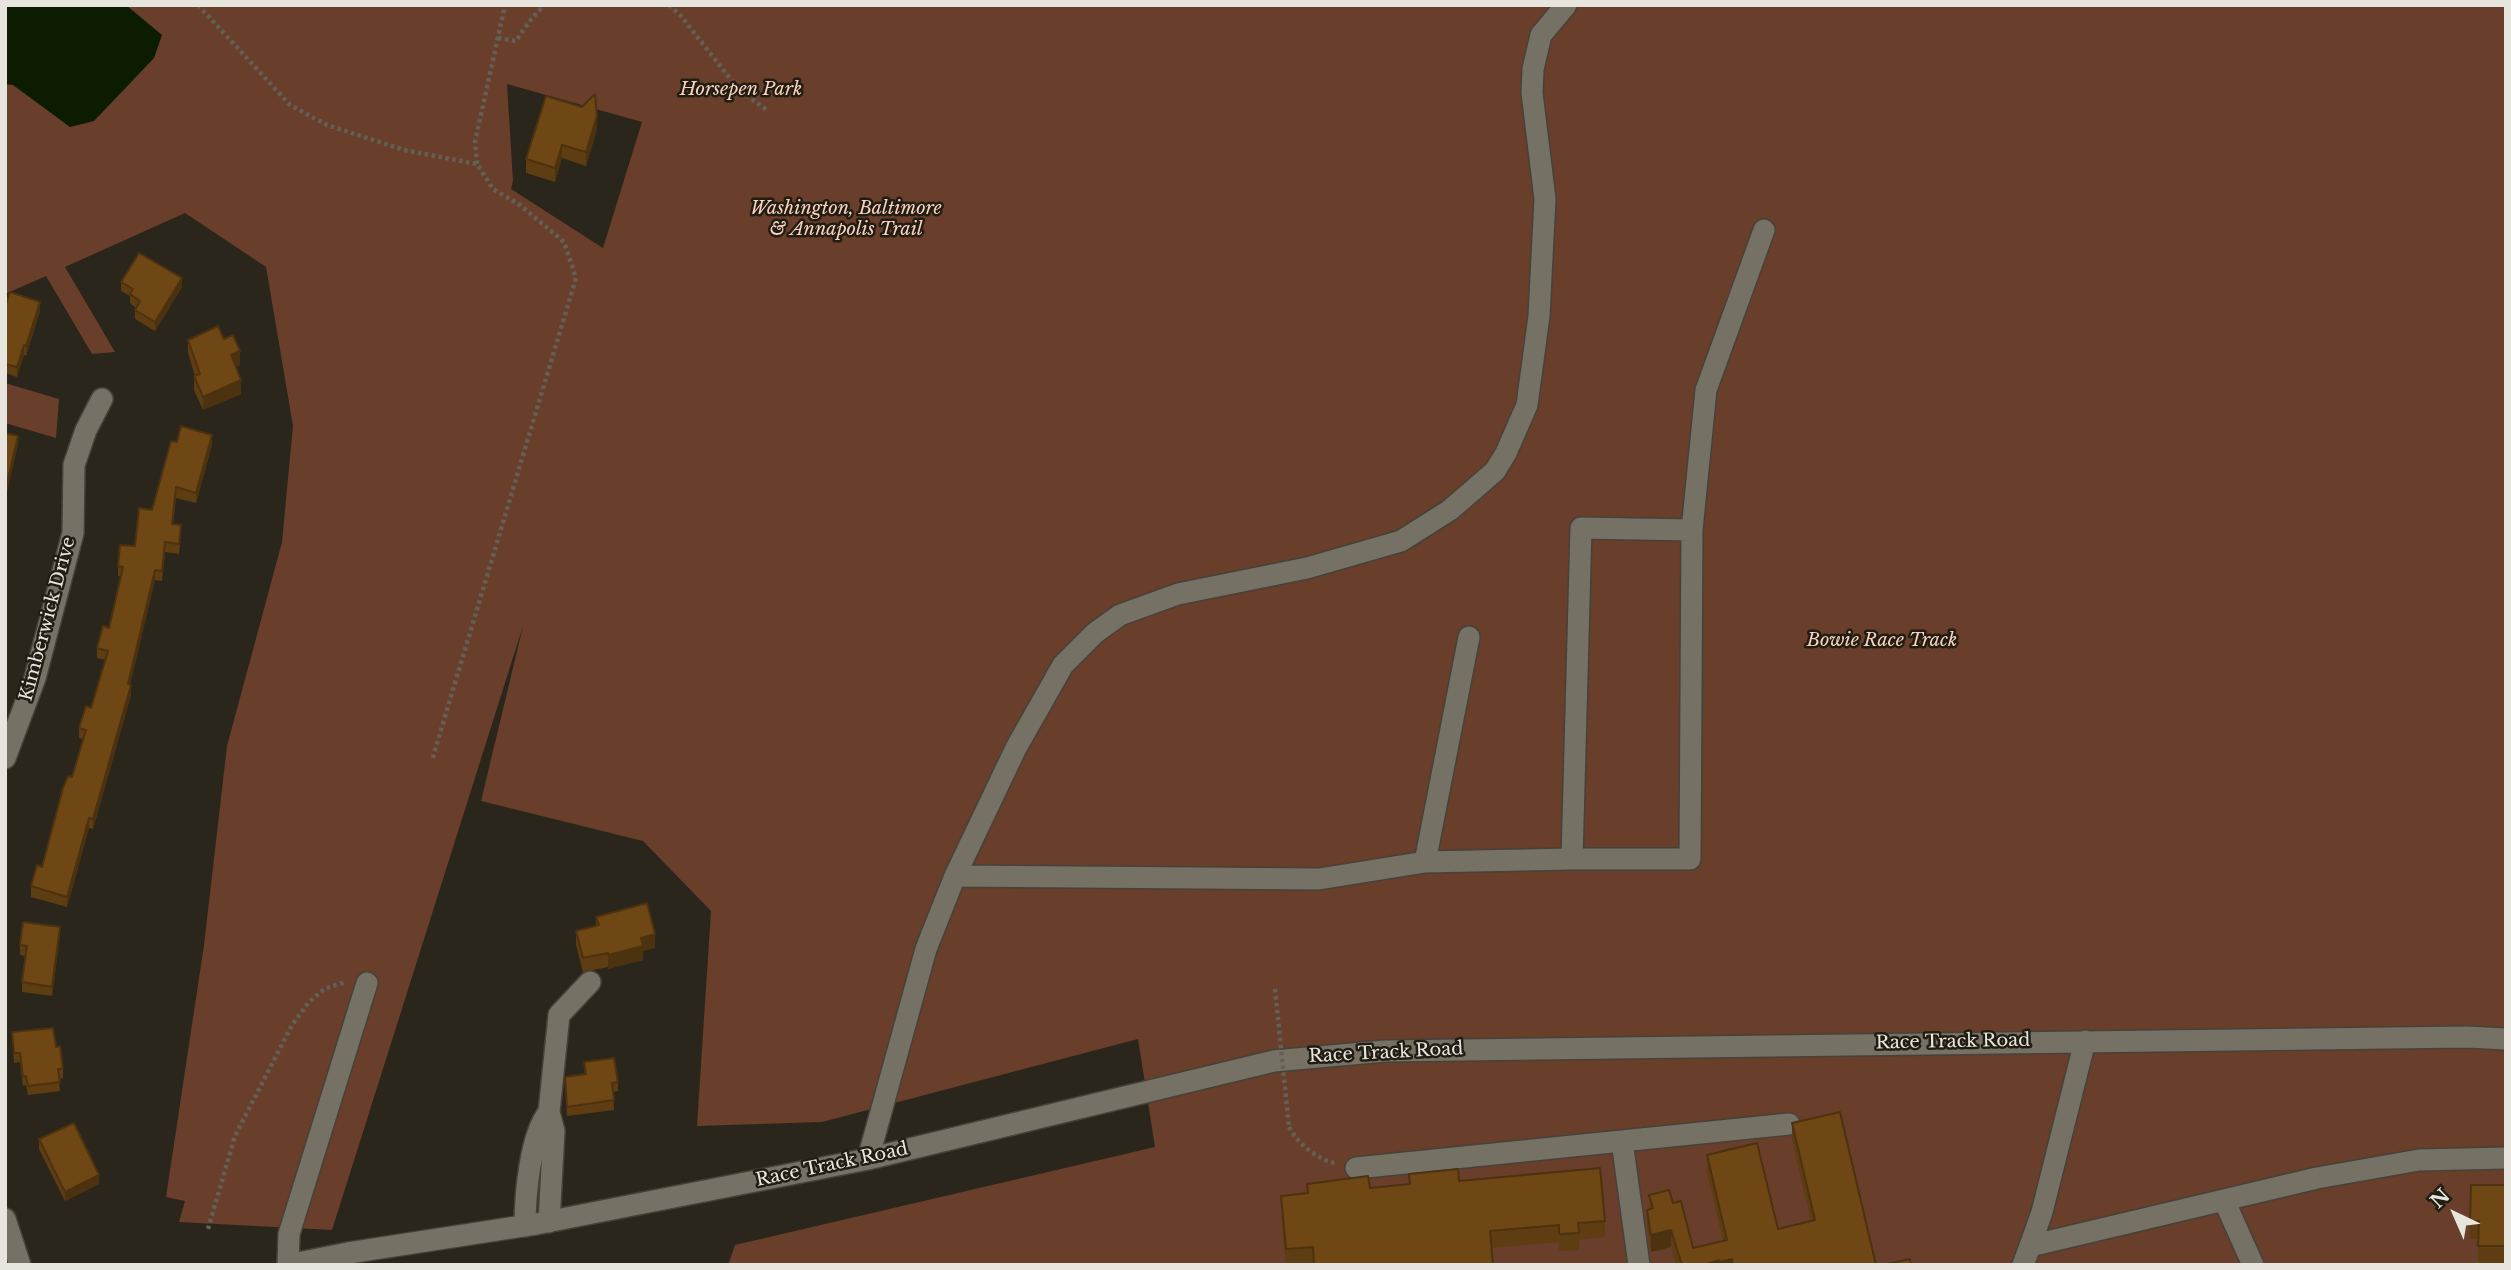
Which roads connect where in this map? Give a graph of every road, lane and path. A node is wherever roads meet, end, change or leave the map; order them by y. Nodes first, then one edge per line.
1 (198, 5) edge
2 (505, 5) edge
3 (544, 5) edge
4 (669, 5) edge
5 (1566, 5) edge
6 (498, 38) junction
7 (767, 110) dead end
8 (477, 164) junction
9 (1764, 230) dead end
10 (102, 399) dead end
11 (1692, 530) junction
12 (1469, 637) dead end
13 (5, 758) edge
14 (432, 760) dead end
15 (1572, 859) junction
16 (1425, 862) junction
17 (955, 876) junction
18 (590, 982) dead end
19 (367, 983) joint
20 (1275, 989) dead end
21 (2506, 1039) edge
22 (2085, 1041) junction
23 (549, 1112) junction
24 (1789, 1124) edge
25 (1622, 1142) junction
26 (2506, 1158) edge
27 (868, 1159) junction
28 (1356, 1168) joint
29 (2224, 1200) junction
30 (5, 1219) edge
31 (549, 1222) junction
32 (525, 1226) junction
33 (208, 1229) dead end
34 (2026, 1255) edge
35 (20, 1265) edge
36 (288, 1265) edge
37 (1639, 1265) edge
38 (2253, 1265) edge

1 - 8 path
2 - 6 path
3 - 6 path
4 - 7 path
5 - 17 street
6 - 8 path
8 - 14 path
9 - 11 street
10 - 13 street, Kimberwick Drive
11 - 15 street
11 - 15 street
12 - 16 street
15 - 16 street
16 - 17 street
17 - 27 street
18 - 23 street
19 - 33 path
19 - 36 street
20 - 28 path, bridge
21 - 22 street, Race Track Road
22 - 27 street, Race Track Road
22 - 34 street
23 - 31 street
23 - 32 street
24 - 25 street
25 - 28 street
25 - 37 street
26 - 29 street
27 - 31 street, Race Track Road
29 - 34 street
29 - 38 street
30 - 35 street
31 - 32 street, Race Track Road
32 - 36 street, Race Track Road

